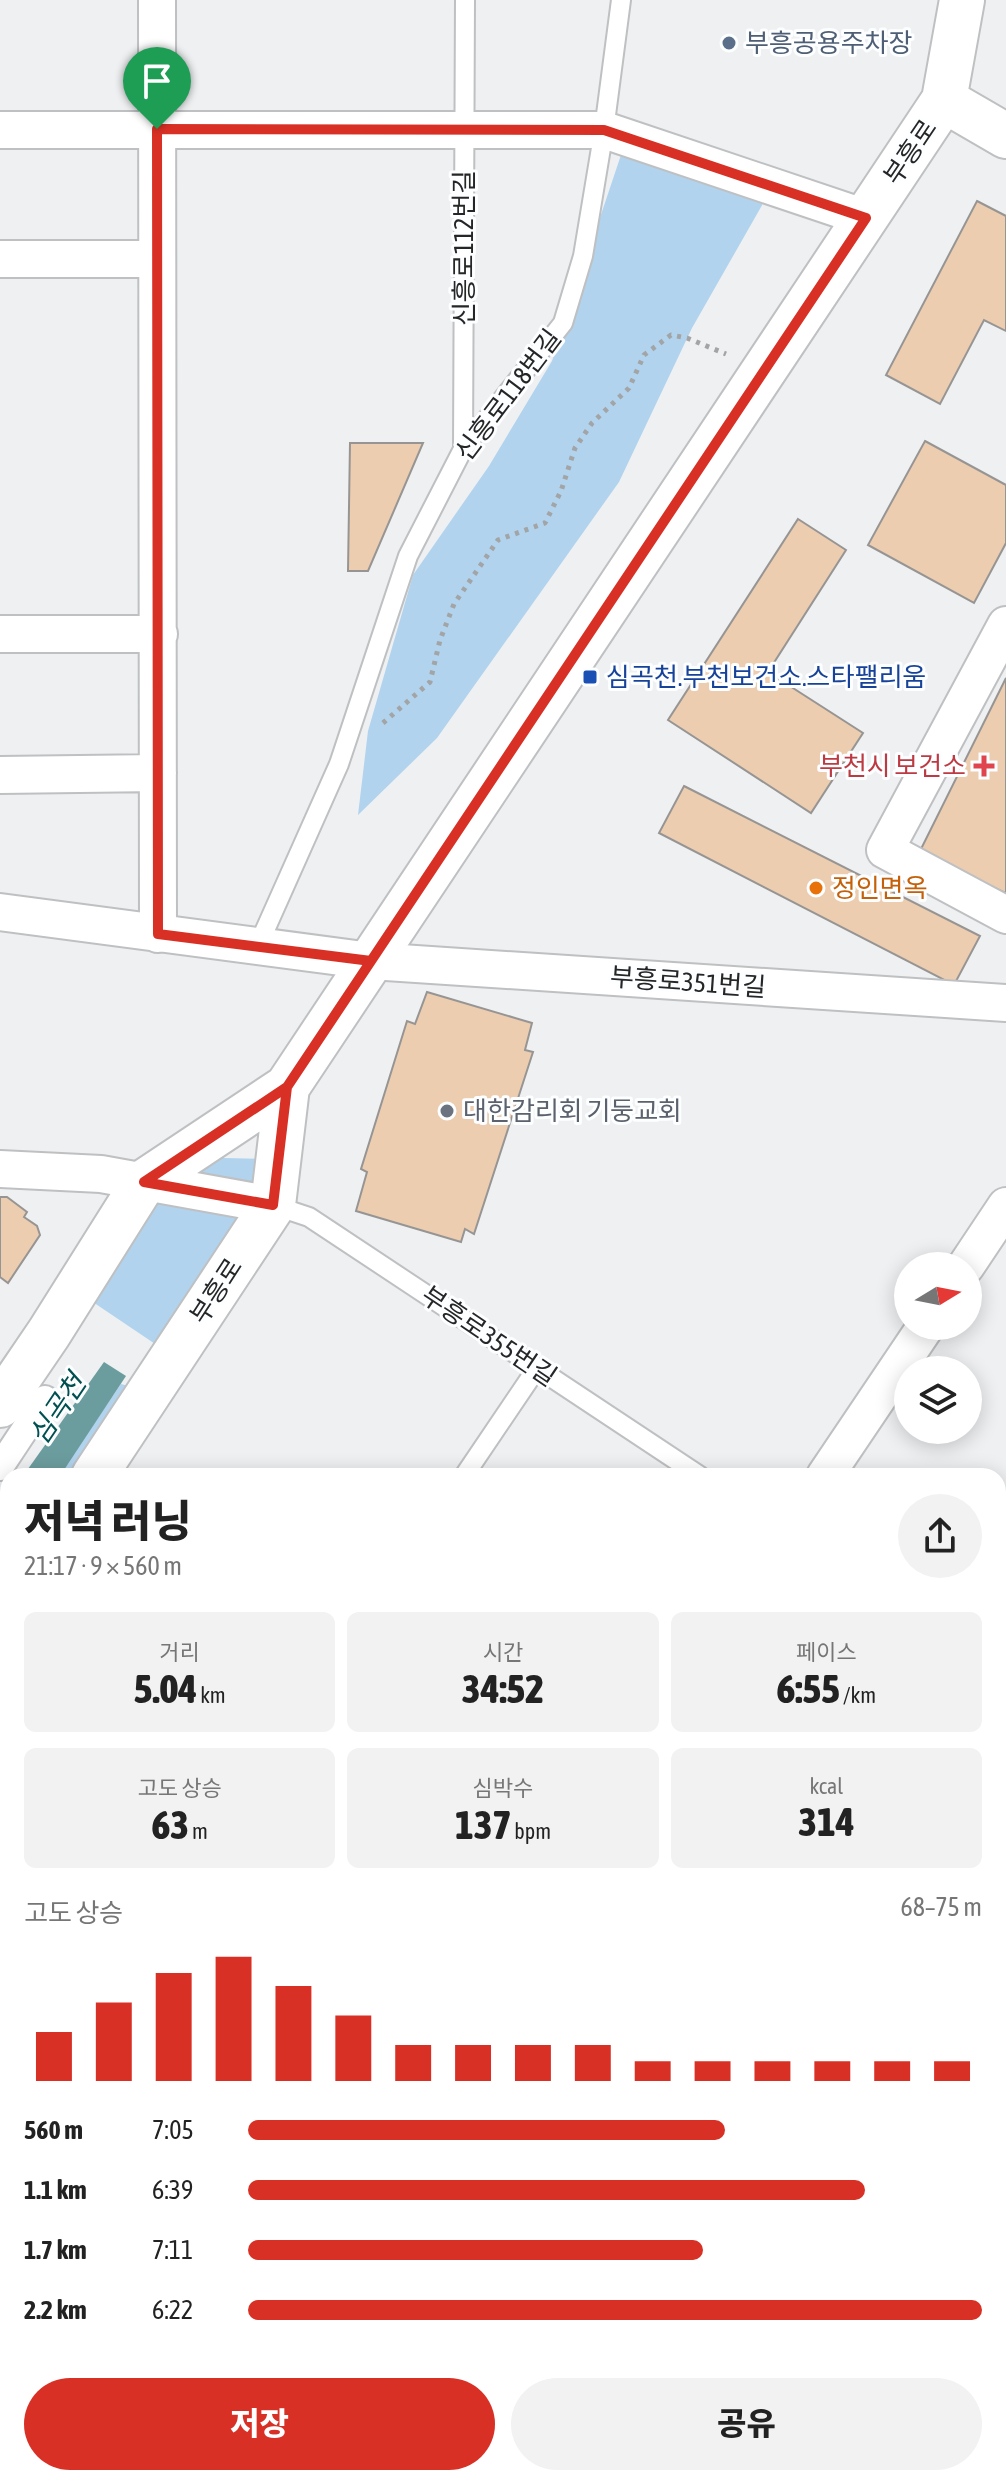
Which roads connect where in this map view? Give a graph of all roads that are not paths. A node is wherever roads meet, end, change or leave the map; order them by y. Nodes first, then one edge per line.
1 (157, 0) edge
2 (465, 0) edge
3 (621, 0) edge
4 (962, 0) edge
5 (944, 100) junction
6 (157, 129) junction
7 (465, 129) junction
8 (0, 130) edge
9 (604, 130) junction
10 (1006, 136) edge
11 (866, 218) junction
12 (0, 259) edge
13 (157, 259) junction
14 (463, 449) junction
15 (1006, 625) edge
16 (0, 634) edge
17 (159, 634) junction
18 (158, 773) junction
19 (0, 775) edge
20 (0, 912) edge
21 (1006, 915) edge
22 (158, 934) junction
23 (257, 948) junction
24 (371, 961) junction
25 (1006, 1003) edge
26 (287, 1087) junction
27 (0, 1169) edge
28 (144, 1182) junction
29 (273, 1205) junction
30 (1006, 1206) edge
31 (975, 1252) edge
32 (917, 1340) edge
33 (537, 1368) junction
34 (45, 1399) dead end
35 (0, 1405) edge
36 (0, 1467) edge
37 (99, 1468) edge
38 (469, 1468) edge
39 (688, 1468) edge
40 (830, 1468) edge
41 (1006, 2464) edge
42 (1006, 2485) edge

1 - 6 street
2 - 7 lane, 신흥로112번길
3 - 9 lane, 신흥로118번길
4 - 5 street, 부흥로
5 - 10 street
5 - 11 street, 부흥로
6 - 7 street
6 - 8 street
6 - 13 street
7 - 9 street
7 - 14 lane, 신흥로112번길
9 - 11 street
9 - 14 lane, 신흥로118번길
11 - 24 street, 부흥로
12 - 13 street
13 - 17 street
14 - 23 lane, 신흥로118번길
15 - 21 street
16 - 17 street
17 - 18 street
18 - 19 street
18 - 22 street
20 - 22 street, 부흥로351번길
22 - 23 street, 부흥로351번길
23 - 24 street, 부흥로351번길
24 - 25 street, 부흥로351번길
24 - 26 street, 부흥로
26 - 28 street, 부흥로
26 - 29 street, 부흥로
27 - 28 street
28 - 29 street
28 - 35 street, 부흥로
29 - 33 lane, 부흥로355번길
29 - 37 street, 부흥로
30 - 31 street
32 - 40 street
33 - 38 lane
33 - 39 lane, 부흥로355번길
34 - 36 street
41 - 42 street

